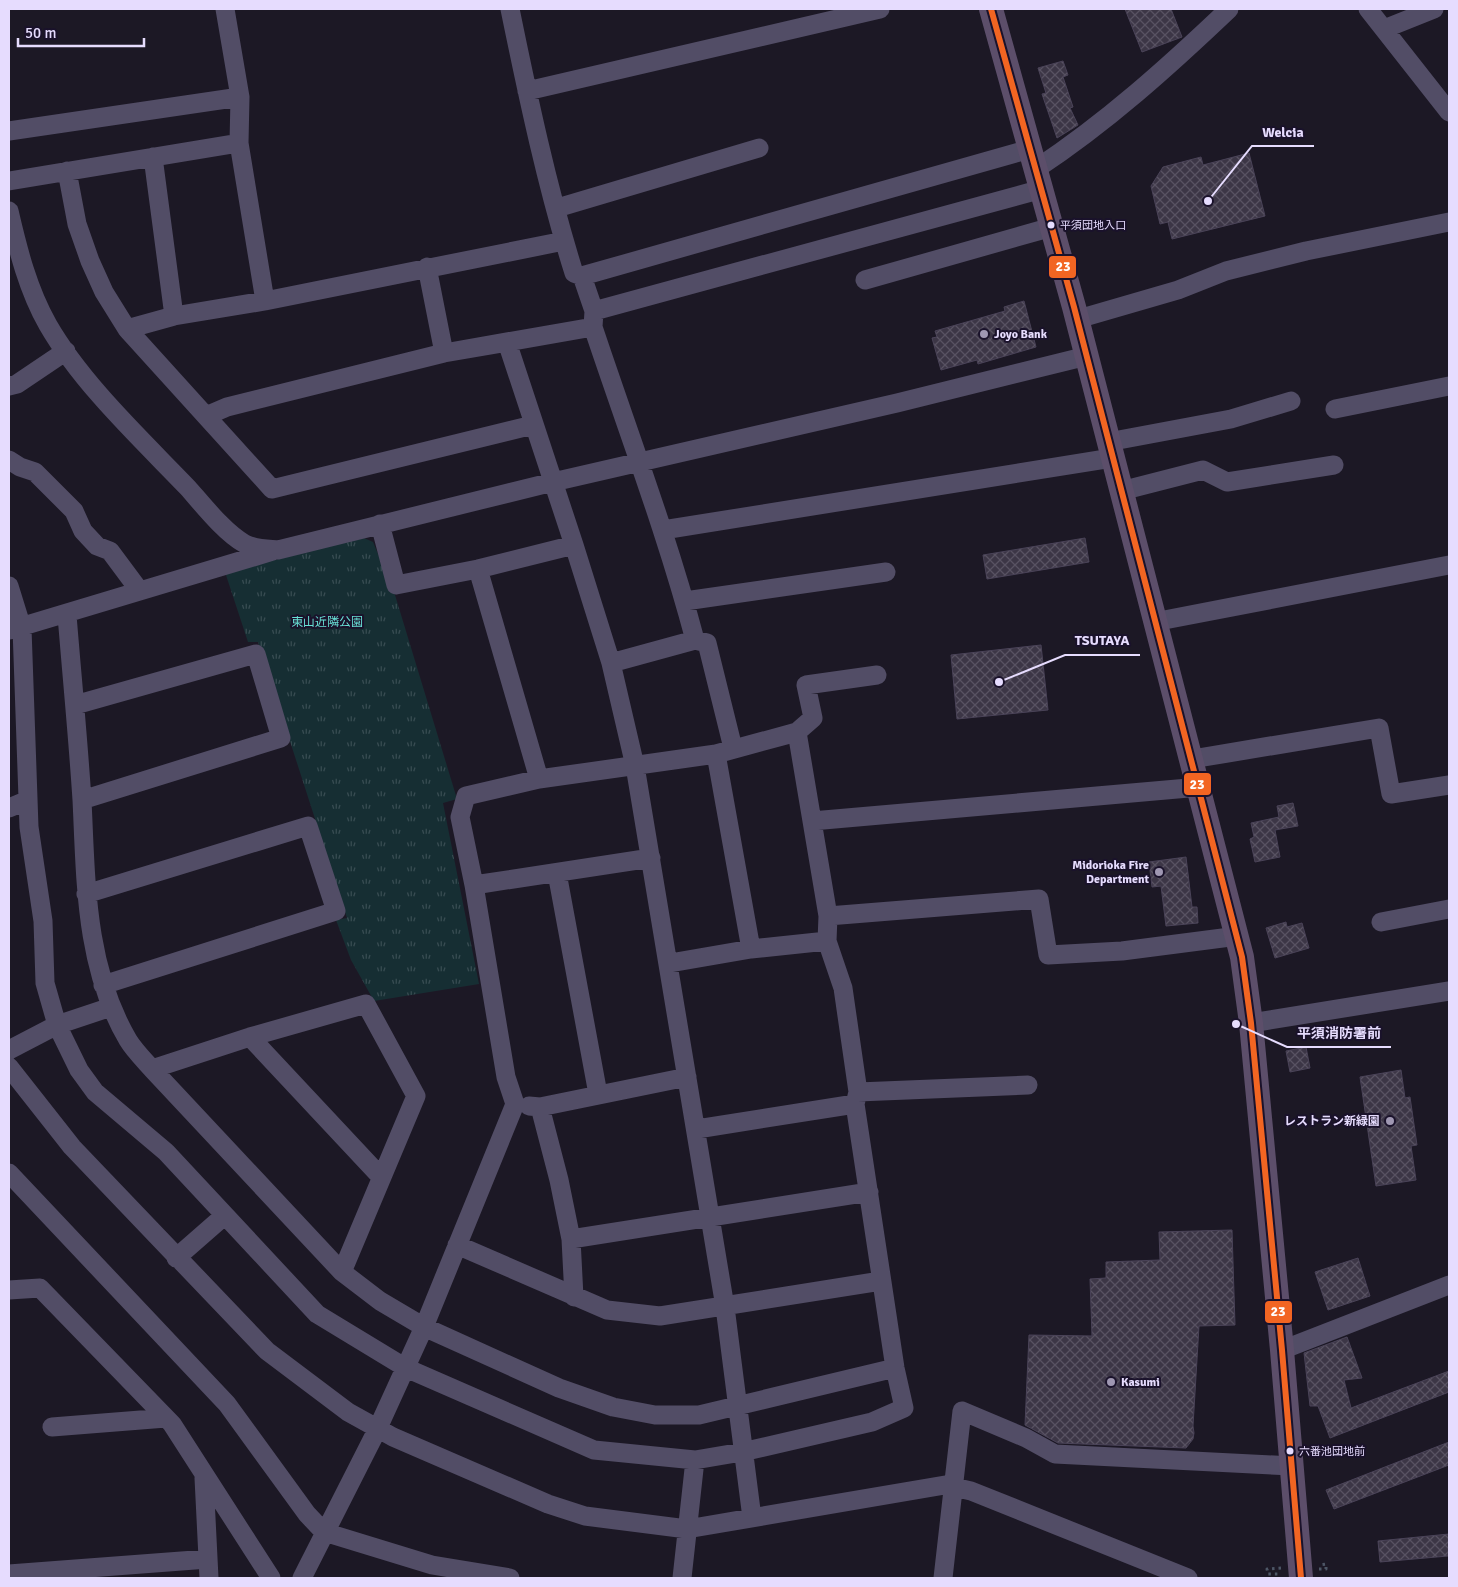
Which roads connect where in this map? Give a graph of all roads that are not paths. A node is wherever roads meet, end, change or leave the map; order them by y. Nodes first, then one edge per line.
1 (226, 9) edge
2 (510, 9) edge
3 (880, 9) edge
4 (991, 9) edge
5 (1229, 9) edge
6 (1368, 9) edge
7 (1434, 9) edge
8 (1384, 29) junction
9 (527, 91) junction
10 (240, 97) junction
11 (1449, 112) edge
12 (9, 131) edge
13 (239, 143) junction
14 (759, 148) dead end
15 (153, 157) junction
16 (1036, 169) junction
17 (67, 171) junction
18 (9, 181) edge
19 (557, 208) junction
20 (9, 211) edge
21 (1449, 222) edge
22 (1052, 227) junction
23 (564, 241) junction
24 (427, 267) junction
25 (582, 276) junction
26 (865, 280) dead end
27 (265, 301) junction
28 (174, 316) junction
29 (594, 319) junction
30 (1078, 319) junction
31 (127, 330) junction
32 (507, 342) junction
33 (66, 351) junction
34 (444, 353) junction
35 (1087, 356) junction
36 (9, 386) edge
37 (1449, 386) edge
38 (1291, 401) dead end
39 (1335, 409) dead end
40 (206, 416) junction
41 (533, 425) junction
42 (1110, 450) junction
43 (9, 460) edge
44 (638, 464) junction
45 (1334, 465) dead end
46 (553, 482) junction
47 (1121, 491) junction
48 (380, 524) junction
49 (663, 530) junction
50 (574, 545) junction
51 (278, 550) junction
52 (1449, 565) edge
53 (478, 569) junction
54 (886, 572) dead end
55 (9, 586) edge
56 (140, 590) junction
57 (685, 601) junction
58 (66, 615) junction
59 (1154, 622) junction
60 (15, 629) edge
61 (695, 640) junction
62 (611, 663) junction
63 (877, 675) dead end
64 (75, 704) junction
65 (797, 732) junction
66 (725, 751) junction
67 (1192, 759) junction
68 (635, 766) junction
69 (539, 779) junction
70 (1449, 784) edge
71 (1200, 787) junction
72 (28, 800) junction
73 (82, 800) junction
74 (9, 808) edge
75 (812, 821) junction
76 (650, 858) junction
77 (557, 873) junction
78 (474, 885) junction
79 (86, 894) junction
80 (1449, 909) edge
81 (828, 916) junction
82 (1381, 922) dead end
83 (1238, 936) junction
84 (827, 941) junction
85 (751, 950) junction
86 (670, 963) junction
87 (103, 985) junction
88 (1449, 990) edge
89 (110, 1007) junction
90 (1251, 1023) junction
91 (57, 1025) junction
92 (250, 1037) junction
93 (9, 1050) edge
94 (9, 1067) edge
95 (152, 1070) junction
96 (687, 1077) junction
97 (1028, 1085) dead end
98 (598, 1094) junction
99 (856, 1098) junction
100 (515, 1104) junction
101 (540, 1107) junction
102 (697, 1129) junction
103 (9, 1174) edge
104 (381, 1177) junction
105 (869, 1192) junction
106 (224, 1216) junction
107 (711, 1218) junction
108 (570, 1239) junction
109 (457, 1245) junction
110 (176, 1258) junction
111 (342, 1272) junction
112 (881, 1281) junction
113 (1449, 1285) edge
114 (9, 1290) edge
115 (574, 1297) junction
116 (726, 1307) junction
117 (424, 1327) junction
118 (1282, 1350) junction
119 (406, 1368) junction
120 (895, 1368) junction
121 (737, 1405) junction
122 (166, 1418) junction
123 (52, 1427) dead end
124 (377, 1430) junction
125 (742, 1452) junction
126 (695, 1460) junction
127 (1292, 1466) junction
128 (204, 1477) junction
129 (954, 1488) junction
130 (752, 1518) junction
131 (687, 1530) junction
132 (324, 1532) junction
133 (208, 1559) junction
134 (1299, 1571) edge
135 (9, 1574) edge
136 (1182, 1577) edge
137 (209, 1578) edge
138 (271, 1578) edge
139 (302, 1578) edge
140 (510, 1578) edge
141 (682, 1578) edge
142 (942, 1578) edge

1 - 10 street
2 - 9 street
3 - 9 street
4 - 16 main road
5 - 16 street
6 - 8 street
7 - 8 street
8 - 11 street
9 - 19 street
10 - 12 street
10 - 13 street
13 - 15 street
13 - 27 street
14 - 19 street
15 - 17 street
15 - 28 street
16 - 22 main road
16 - 25 street
16 - 29 street
17 - 18 street
17 - 31 street
19 - 23 street
20 - 33 street
21 - 30 street
22 - 26 street
22 - 30 main road
23 - 24 street
23 - 25 street
24 - 27 street
24 - 34 street
25 - 29 street
27 - 28 street
28 - 31 street
29 - 32 street
29 - 44 street
30 - 35 main road
31 - 40 street
32 - 34 street
32 - 41 street
33 - 36 street
33 - 51 street
34 - 40 street
35 - 42 main road
35 - 44 street
37 - 39 street
38 - 42 street
40 - 41 street
41 - 46 street
42 - 47 main road
42 - 49 street
43 - 56 street
44 - 46 street
44 - 49 street
45 - 47 street
46 - 48 street
46 - 50 street
47 - 59 main road
48 - 51 street
48 - 53 street
49 - 57 street
50 - 53 street
50 - 62 street
51 - 56 street
52 - 59 street
53 - 69 street
54 - 57 street
55 - 60 street
56 - 58 street
57 - 61 street
58 - 60 street
58 - 64 street
59 - 67 main road
60 - 72 street
61 - 62 street
61 - 66 street
62 - 68 street
63 - 65 street
64 - 73 street
64 - 73 street
65 - 66 street
65 - 75 street
66 - 68 street
66 - 85 street
67 - 70 street
67 - 71 main road
68 - 69 street
68 - 76 street
69 - 78 street
71 - 75 street
71 - 83 main road
72 - 74 street
72 - 91 street
73 - 79 street
75 - 81 street
76 - 77 street
76 - 86 street
77 - 78 street
77 - 98 street
78 - 100 street
79 - 87 street
79 - 87 street
80 - 82 street
81 - 83 street
81 - 84 street
83 - 90 main road
84 - 85 street
84 - 99 street
85 - 86 street
86 - 96 street
87 - 89 street
88 - 90 street
89 - 91 street
89 - 95 street
90 - 118 main road
91 - 93 street
91 - 106 street
92 - 95 street
92 - 104 street
92 - 104 street
94 - 110 street
95 - 111 street
96 - 98 street
96 - 102 street
97 - 99 street
98 - 101 street
99 - 102 street
99 - 105 street
100 - 101 street
100 - 109 street
101 - 108 street
102 - 107 street
103 - 132 street
104 - 111 street
105 - 107 street
105 - 112 street
106 - 110 street
106 - 119 street
107 - 108 street
107 - 116 street
108 - 115 street
109 - 115 street
109 - 117 street
110 - 124 street
111 - 117 street
112 - 116 street
112 - 120 street
113 - 118 street
114 - 122 street
115 - 116 street
116 - 121 street
117 - 119 street
117 - 121 street
118 - 127 main road
119 - 124 street
119 - 126 street
120 - 121 street
120 - 125 street
121 - 125 street
122 - 123 street
122 - 128 street
124 - 131 street
124 - 132 street
125 - 126 street
125 - 130 street
126 - 131 street
127 - 129 street
127 - 134 main road
128 - 133 street
128 - 138 street
129 - 130 street
129 - 136 street
129 - 142 street
130 - 131 street
131 - 141 street
132 - 139 street
132 - 140 street
133 - 135 street
133 - 137 street

